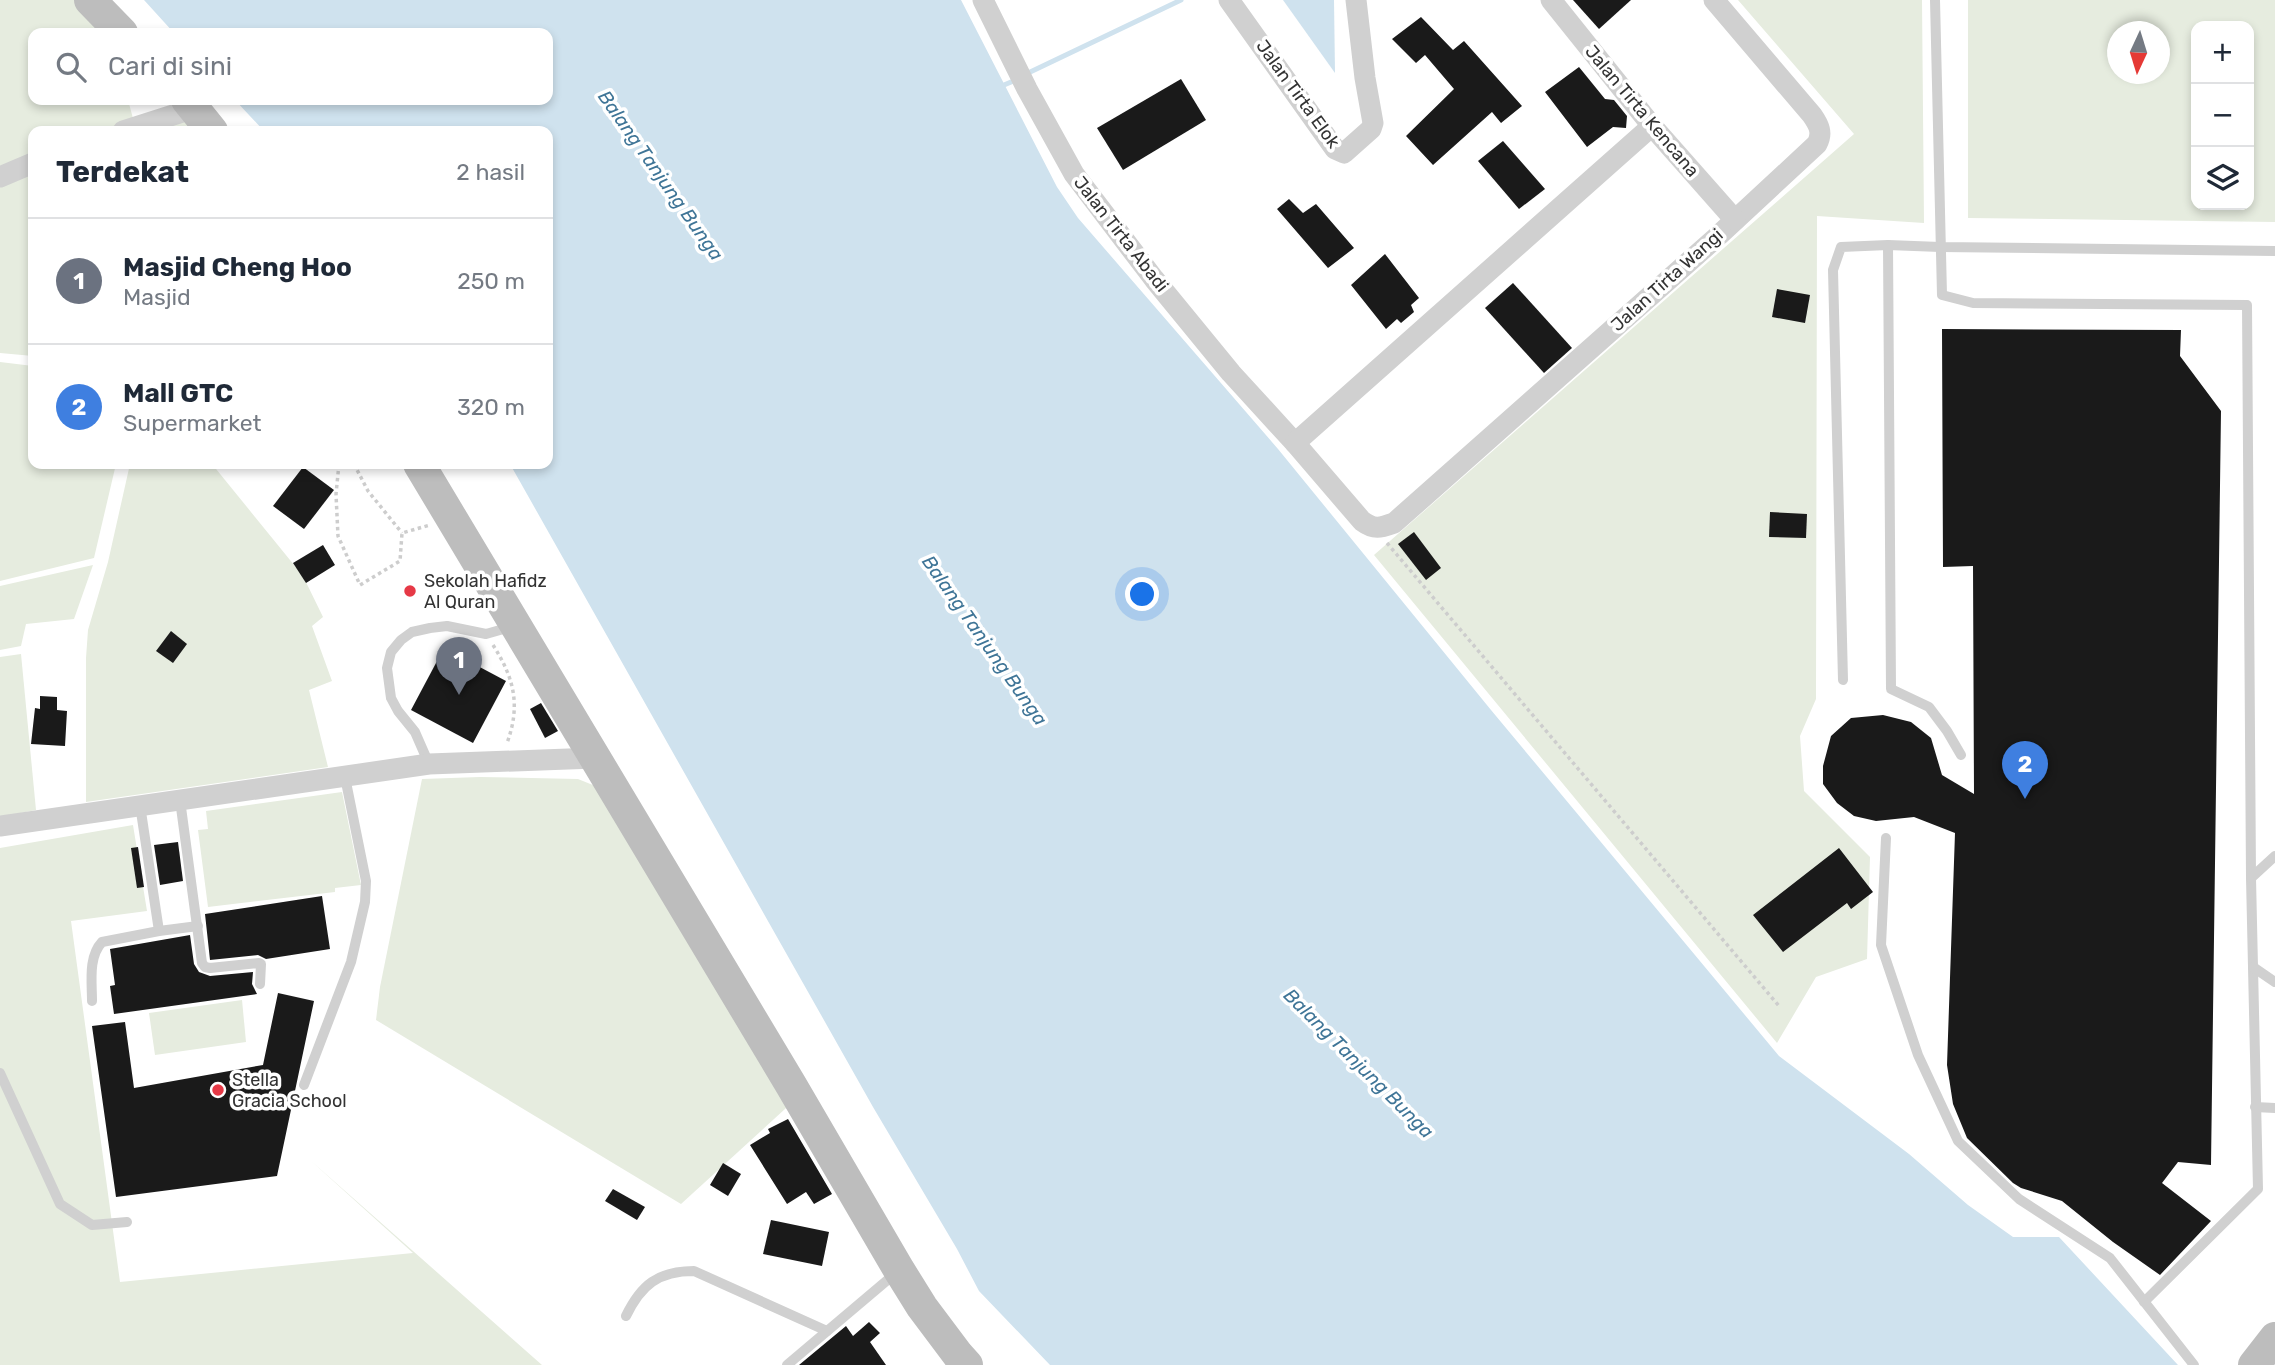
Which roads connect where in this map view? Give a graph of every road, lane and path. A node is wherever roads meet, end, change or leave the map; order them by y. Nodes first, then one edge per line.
1 (90, 0) edge
2 (983, 0) edge
3 (1229, 0) edge
4 (1356, 0) edge
5 (1551, 0) edge
6 (1714, 0) edge
7 (1935, 0) edge
8 (117, 28) edge
9 (198, 113) edge
10 (144, 126) edge
11 (1652, 126) junction
12 (28, 165) edge
13 (0, 177) edge
14 (1735, 220) junction
15 (1888, 245) junction
16 (1940, 247) junction
17 (2275, 251) edge
18 (1295, 443) junction
19 (338, 469) edge
20 (357, 469) edge
21 (422, 469) edge
22 (451, 519) junction
23 (1374, 528) junction
24 (402, 533) junction
25 (516, 625) junction
26 (486, 634) junction
27 (1843, 680) dead end
28 (1961, 755) dead end
29 (595, 758) junction
30 (499, 762) junction
31 (429, 764) junction
32 (345, 777) junction
33 (180, 800) junction
34 (140, 805) junction
35 (0, 826) edge
36 (1885, 838) dead end
37 (2275, 856) edge
38 (2251, 878) junction
39 (198, 926) junction
40 (159, 930) junction
41 (2253, 967) junction
42 (2275, 982) edge
43 (260, 984) dead end
44 (92, 1001) dead end
45 (1779, 1006) dead end
46 (0, 1073) edge
47 (304, 1085) dead end
48 (2255, 1107) junction
49 (2275, 1108) edge
50 (127, 1222) dead end
51 (899, 1270) junction
52 (2144, 1302) junction
53 (626, 1316) dead end
54 (827, 1331) junction
55 (2275, 1338) edge
56 (788, 1365) edge
57 (967, 1365) edge
58 (2194, 1365) edge
59 (2254, 1365) edge

1 - 8 street
2 - 18 street, Jalan Tirta Abadi
3 - 4 street, Jalan Tirta Elok
5 - 11 street, Jalan Tirta Kencana
6 - 14 street, Jalan Tirta Wangi
7 - 16 lane
9 - 10 street
11 - 14 street, Jalan Tirta Kencana
11 - 18 street
12 - 13 street
14 - 23 street, Jalan Tirta Wangi
15 - 16 lane
15 - 27 lane
15 - 28 lane
16 - 17 lane
16 - 38 lane
18 - 23 street, Jalan Tirta Abadi
19 - 24 path
20 - 24 path
21 - 22 street
22 - 24 path
22 - 25 street
23 - 45 path
25 - 26 lane
25 - 29 street
26 - 30 path
26 - 31 lane
29 - 30 street
29 - 51 street
30 - 31 street
31 - 32 street
32 - 33 street
32 - 47 lane
33 - 34 street
33 - 39 lane
34 - 35 street
34 - 40 lane
36 - 52 lane
37 - 38 lane
38 - 41 lane
39 - 40 lane
39 - 43 lane
40 - 44 lane
41 - 42 lane
41 - 48 lane
46 - 50 lane
48 - 49 lane
48 - 52 lane
51 - 54 lane
51 - 57 street
52 - 58 lane
53 - 54 lane
54 - 56 lane
55 - 59 street

